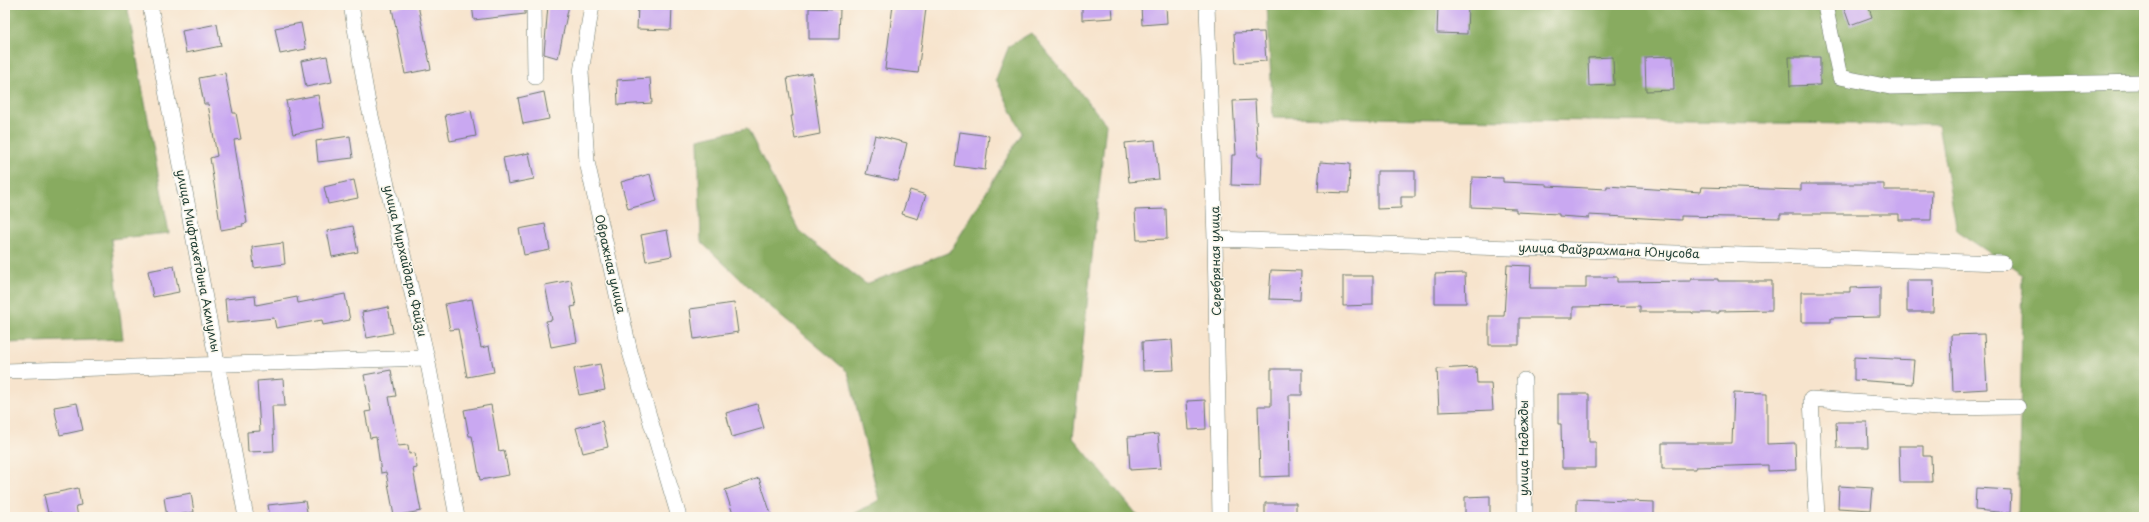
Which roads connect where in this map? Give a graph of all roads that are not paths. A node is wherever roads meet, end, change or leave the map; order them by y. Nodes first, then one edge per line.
1 (150, 5) edge
2 (351, 5) edge
3 (534, 5) edge
4 (592, 5) edge
5 (1207, 5) edge
6 (1825, 5) edge
7 (535, 76) dead end
8 (2144, 82) edge
9 (1216, 239) junction
10 (2003, 263) dead end
11 (427, 358) junction
12 (217, 364) junction
13 (5, 371) edge
14 (1524, 380) dead end
15 (2018, 407) dead end
16 (246, 517) edge
17 (457, 517) edge
18 (679, 517) edge
19 (1220, 517) edge
20 (1525, 517) edge
21 (1817, 517) edge

1 - 12 street, улица Мифтахетдина Акмуллы
2 - 11 street, улица Мирхайдара Файзи
3 - 7 street
4 - 18 street, Овражная улица
5 - 9 street, Серебряная улица
6 - 8 street
9 - 10 street, улица Файзрахмана Юнусова
9 - 19 street, Серебряная улица
11 - 12 street
11 - 17 street, улица Мирхайдара Файзи
12 - 13 street
12 - 16 street, улица Мифтахетдина Акмуллы
14 - 20 street, улица Надежды
15 - 21 street

